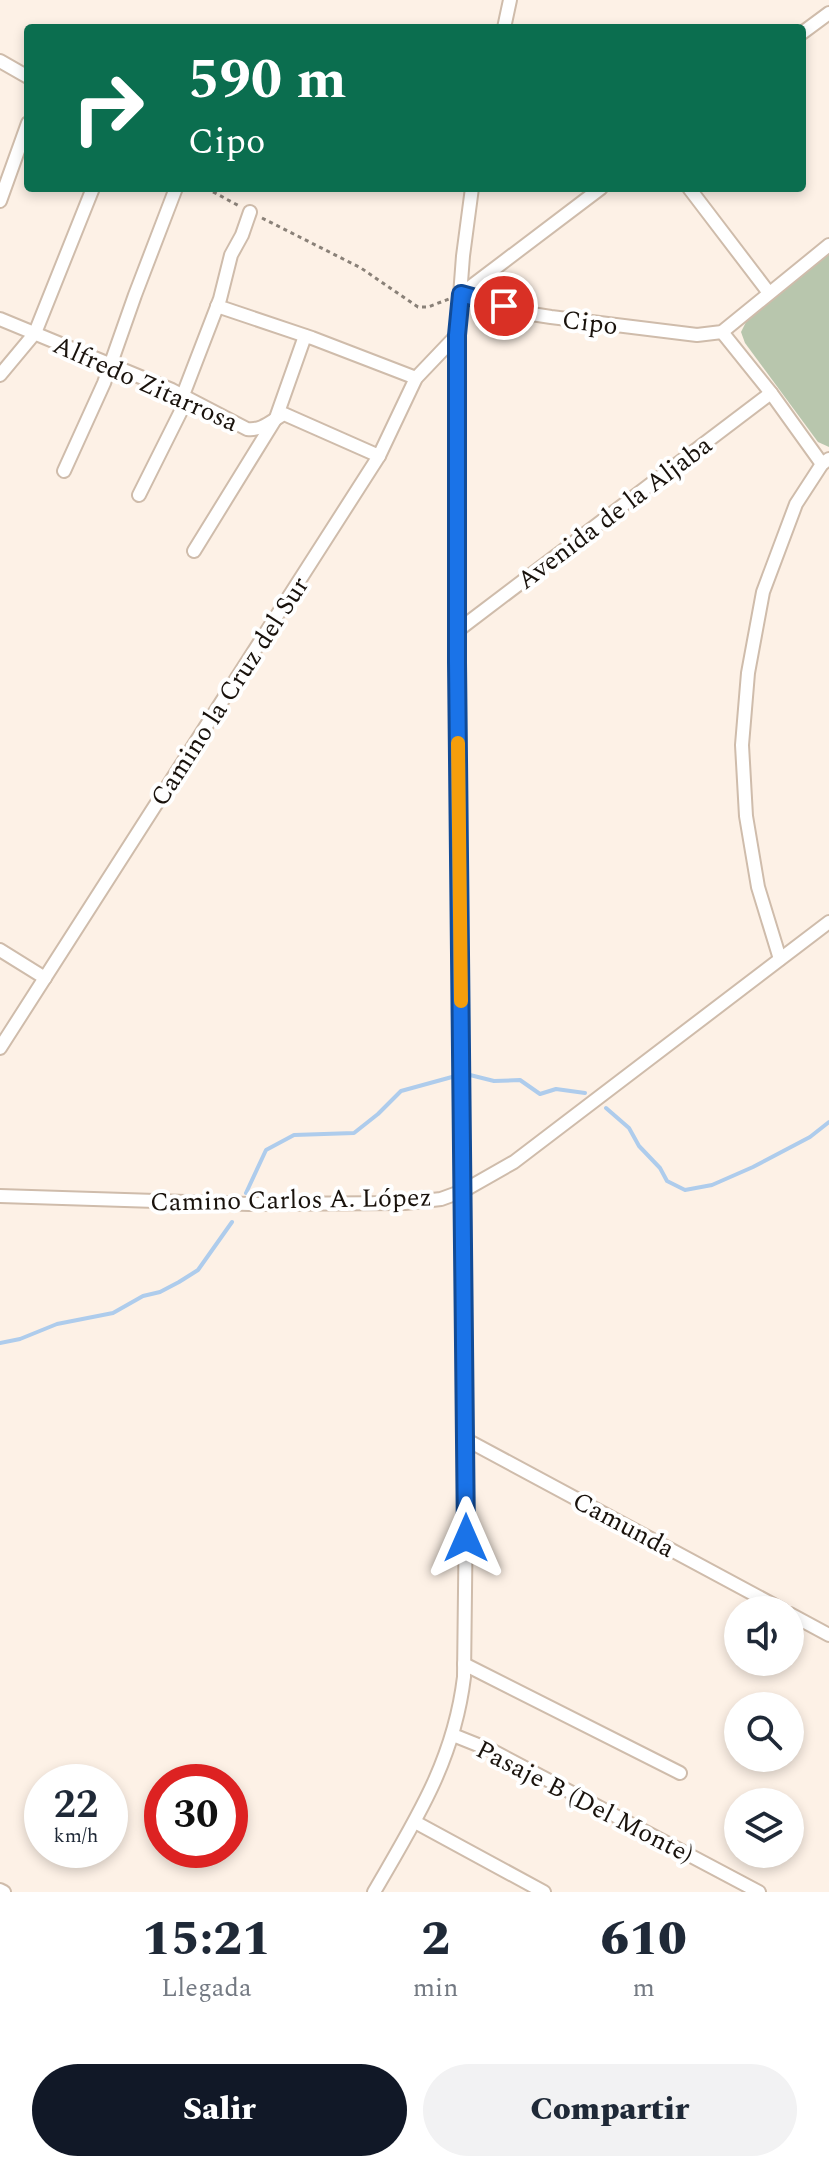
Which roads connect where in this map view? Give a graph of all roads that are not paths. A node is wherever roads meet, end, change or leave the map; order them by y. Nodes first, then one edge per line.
1 (510, 0) edge
2 (829, 13) edge
3 (505, 24) edge
4 (806, 30) edge
5 (0, 61) edge
6 (24, 75) edge
7 (24, 134) edge
8 (91, 192) edge
9 (174, 192) edge
10 (471, 192) edge
11 (596, 192) edge
12 (692, 192) edge
13 (0, 201) edge
14 (250, 212) road end
15 (829, 245) edge
16 (769, 293) junction
17 (461, 294) junction
18 (217, 306) junction
19 (0, 319) edge
20 (722, 332) junction
21 (35, 333) junction
22 (457, 335) junction
23 (305, 336) junction
24 (110, 363) junction
25 (0, 375) edge
26 (416, 378) junction
27 (771, 393) junction
28 (183, 395) junction
29 (276, 418) junction
30 (379, 456) junction
31 (826, 462) edge
32 (64, 471) dead end
33 (139, 495) dead end
34 (194, 551) dead end
35 (457, 631) junction
36 (829, 922) edge
37 (0, 950) edge
38 (780, 959) junction
39 (45, 978) junction
40 (0, 1048) edge
41 (463, 1191) junction
42 (0, 1196) edge
43 (465, 1439) junction
44 (757, 1596) edge
45 (804, 1622) edge
46 (829, 1635) edge
47 (464, 1664) junction
48 (453, 1735) junction
49 (680, 1773) dead end
50 (415, 1822) junction
51 (374, 1892) edge
52 (544, 1892) edge
53 (759, 1892) edge

1 - 3 street
2 - 4 street
5 - 6 street
7 - 13 street
8 - 21 street
9 - 24 street
10 - 17 street
11 - 17 street
12 - 16 street
14 - 18 street
15 - 16 street
16 - 20 street
17 - 20 street, Cipo
17 - 22 street
18 - 23 street
18 - 28 street
19 - 21 street, Alfredo Zitarrosa
20 - 27 street
21 - 24 street, Alfredo Zitarrosa
21 - 25 street
22 - 26 street, Camino la Cruz del Sur
22 - 35 street
23 - 26 street
23 - 29 street
24 - 28 street, Alfredo Zitarrosa
24 - 32 street
26 - 30 street, Camino la Cruz del Sur
27 - 31 street
27 - 35 street, Avenida de la Aljaba
28 - 29 street, Alfredo Zitarrosa
28 - 33 street
29 - 30 street, Alfredo Zitarrosa
29 - 34 street
30 - 39 street, Camino la Cruz del Sur
31 - 38 street
35 - 41 street
36 - 38 street, Camino Carlos A. López
37 - 39 street
38 - 41 street, Camino Carlos A. López
39 - 40 street, Camino la Cruz del Sur
41 - 42 street, Camino Carlos A. López
41 - 43 street
43 - 44 street, Camunda
43 - 47 street
45 - 46 street
47 - 48 street
47 - 49 street
48 - 50 street
48 - 53 street, Pasaje B (Del Monte)
50 - 51 street
50 - 52 street

